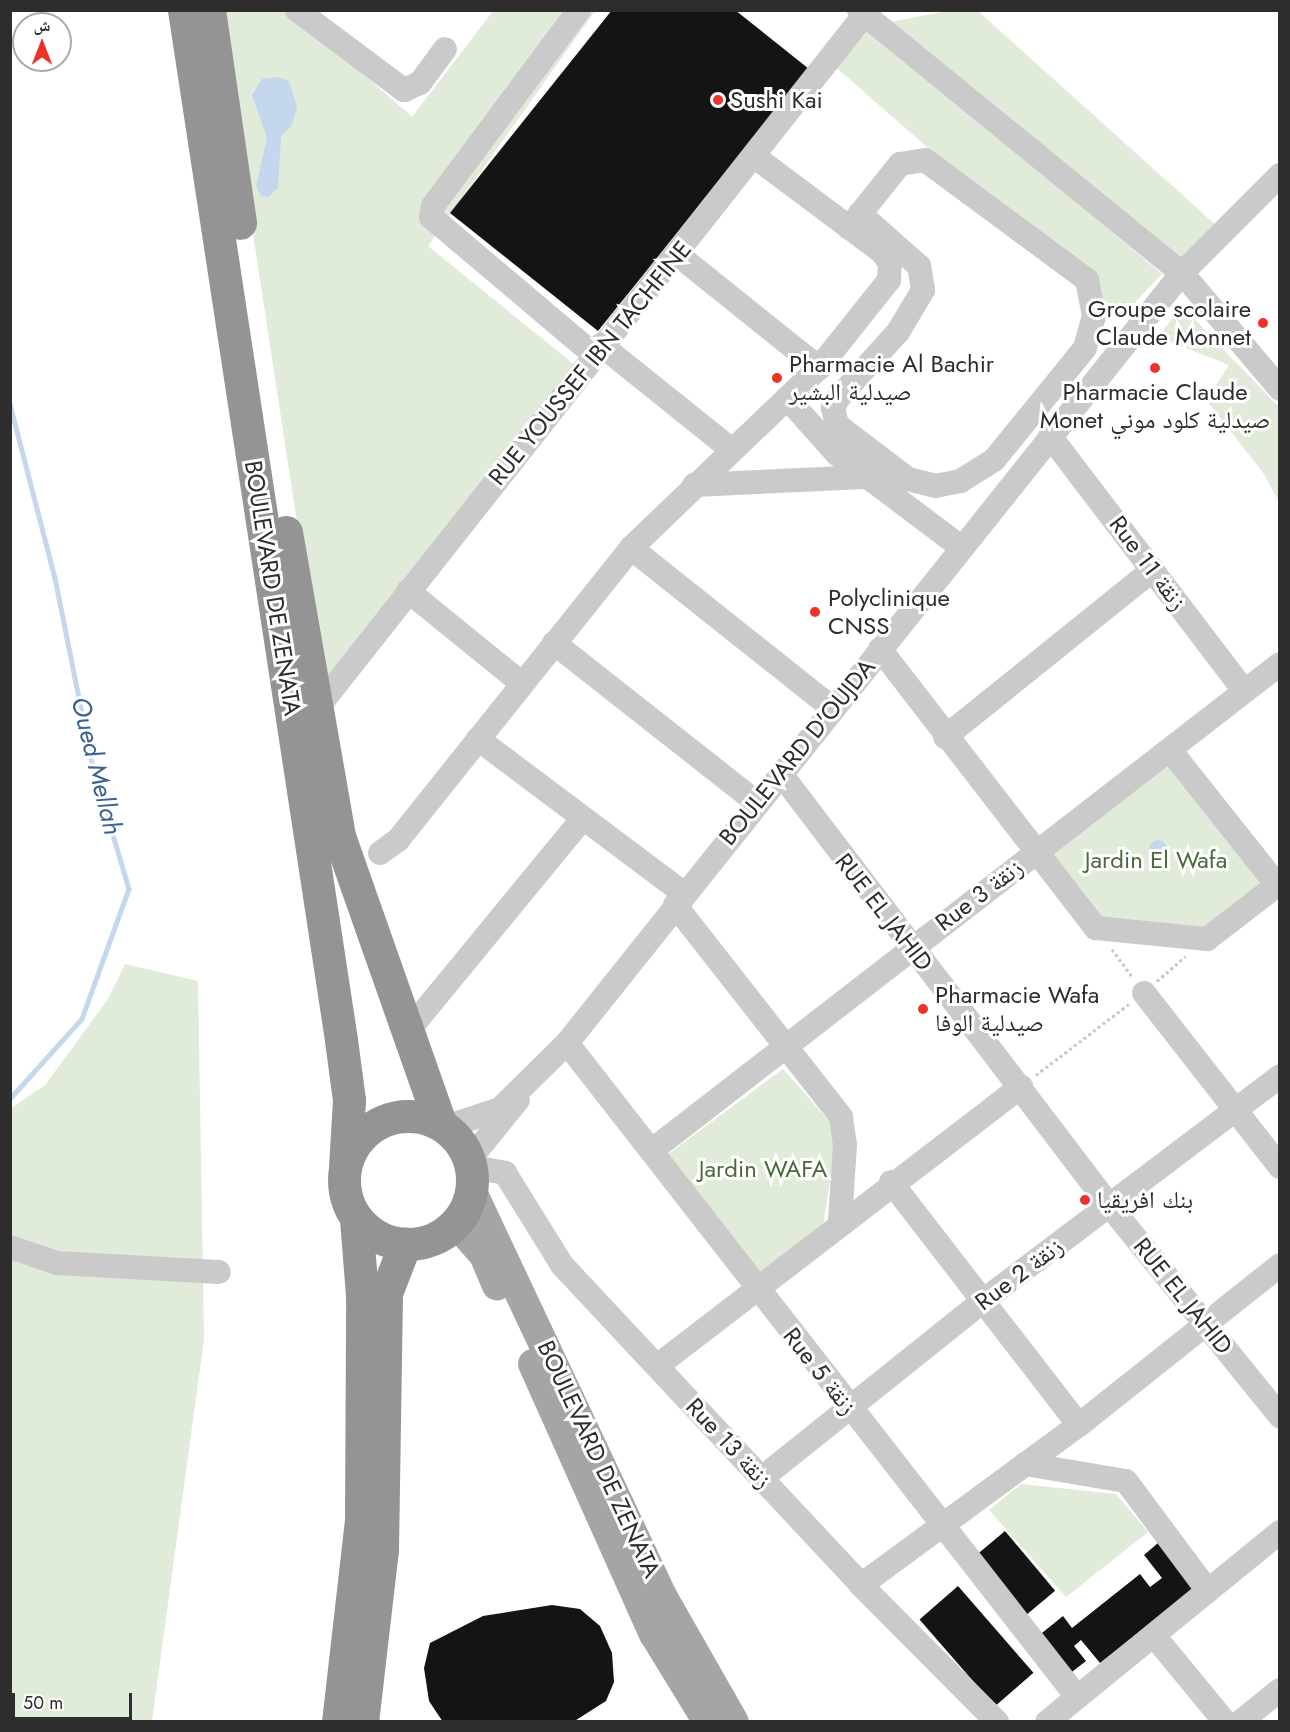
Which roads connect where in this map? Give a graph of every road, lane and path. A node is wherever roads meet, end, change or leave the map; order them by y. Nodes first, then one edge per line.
1 (184, 10) edge
2 (209, 10) edge
3 (297, 10) edge
4 (579, 10) edge
5 (864, 12) edge
6 (445, 49) dead end
7 (754, 157) junction
8 (1280, 175) edge
9 (855, 220) junction
10 (678, 255) junction
11 (1182, 273) junction
12 (597, 350) junction
13 (819, 368) junction
14 (1280, 389) edge
15 (787, 398) junction
16 (1050, 436) junction
17 (732, 450) junction
18 (865, 477) junction
19 (694, 485) junction
20 (962, 547) junction
21 (631, 548) junction
22 (1153, 570) junction
23 (408, 591) junction
24 (554, 643) junction
25 (880, 649) junction
26 (1280, 664) edge
27 (520, 682) junction
28 (1244, 691) junction
29 (832, 708) junction
30 (315, 711) junction
31 (945, 737) junction
32 (478, 739) junction
33 (1170, 750) junction
34 (781, 774) junction
35 (756, 802) junction
36 (582, 819) junction
37 (1038, 850) junction
38 (380, 853) dead end
39 (1278, 884) edge
40 (679, 899) junction
41 (1096, 928) junction
42 (1207, 939) junction
43 (911, 946) junction
44 (1144, 993) junction
45 (408, 1031) junction
46 (567, 1042) junction
47 (785, 1044) junction
48 (1280, 1076) edge
49 (527, 1085) junction
50 (1021, 1087) junction
51 (1236, 1111) junction
52 (443, 1125) junction
53 (651, 1151) junction
54 (345, 1167) junction
55 (1280, 1167) edge
56 (471, 1172) junction
57 (891, 1182) junction
58 (1109, 1205) junction
59 (356, 1218) junction
60 (840, 1221) junction
61 (456, 1223) junction
62 (405, 1244) junction
63 (10, 1246) edge
64 (1280, 1265) edge
65 (219, 1272) dead end
66 (754, 1288) junction
67 (984, 1300) junction
68 (1205, 1322) junction
69 (657, 1366) junction
70 (850, 1409) junction
71 (1280, 1416) edge
72 (1079, 1425) junction
73 (1025, 1464) junction
74 (762, 1478) junction
75 (942, 1526) junction
76 (1280, 1532) edge
77 (861, 1585) junction
78 (1208, 1591) junction
79 (1155, 1637) junction
80 (1280, 1690) edge
81 (1077, 1697) junction
82 (338, 1722) edge
83 (362, 1722) edge
84 (708, 1722) edge
85 (734, 1722) edge
86 (997, 1722) edge
87 (1047, 1722) edge
88 (1225, 1722) edge
89 (1240, 1722) edge

1 - 54 highway, BOULEVARD DE ZENATA
2 - 30 highway, BOULEVARD DE ZENATA
3 - 6 street
4 - 12 street
5 - 7 street, RUE YOUSSEF IBN TACHFINE
5 - 11 street
7 - 9 street
7 - 10 street, RUE YOUSSEF IBN TACHFINE
8 - 11 street, BOULEVARD D'OUJDA
9 - 9 street
9 - 13 street
10 - 12 street, RUE YOUSSEF IBN TACHFINE
10 - 13 street
11 - 14 street
11 - 16 street, BOULEVARD D'OUJDA
12 - 17 street
12 - 23 street, RUE YOUSSEF IBN TACHFINE
13 - 15 street
15 - 17 street
15 - 18 street
16 - 20 street, BOULEVARD D'OUJDA
16 - 22 street, Rue 11 زنقة
17 - 19 street
18 - 19 street
18 - 20 street
19 - 21 street
20 - 25 street, BOULEVARD D'OUJDA
21 - 24 street
21 - 29 street
22 - 28 street, Rue 11 زنقة
22 - 31 street
23 - 27 street
23 - 30 street, RUE YOUSSEF IBN TACHFINE
24 - 27 street
24 - 35 street
25 - 29 street, BOULEVARD D'OUJDA
25 - 31 street
26 - 28 street, Rue 3 زنقة
27 - 32 street
28 - 33 street, Rue 3 زنقة
29 - 34 street, BOULEVARD D'OUJDA
30 - 45 highway, BOULEVARD DE ZENATA
31 - 37 street
32 - 36 street
32 - 38 street
33 - 37 street, Rue 3 زنقة
33 - 39 street
34 - 35 street, BOULEVARD D'OUJDA
34 - 43 street, RUE EL JAHID
35 - 40 street, BOULEVARD D'OUJDA
36 - 40 street
36 - 45 street
37 - 41 street
37 - 43 street, Rue 3 زنقة
39 - 42 street
40 - 46 street, BOULEVARD D'OUJDA
40 - 47 street
41 - 42 street
41 - 44 path
42 - 44 path
43 - 47 street, Rue 3 زنقة
43 - 50 street, RUE EL JAHID
44 - 50 path
44 - 51 street
45 - 52 highway, BOULEVARD DE ZENATA
46 - 49 street, BOULEVARD D'OUJDA
46 - 53 street, Rue 5 زنقة
47 - 53 street, Rue 3 زنقة
47 - 60 street
48 - 51 street, Rue 2 زنقة
49 - 52 street, BOULEVARD D'OUJDA
49 - 56 street, BOULEVARD D'OUJDA
50 - 57 street
50 - 58 street, RUE EL JAHID
51 - 55 street
51 - 58 street, Rue 2 زنقة
52 - 54 highway
52 - 56 highway
53 - 66 street, Rue 5 زنقة
54 - 59 highway
56 - 61 highway
56 - 69 street, Rue 13 زنقة
56 - 85 main road, BOULEVARD DE ZENATA
57 - 60 street
57 - 67 street
58 - 67 street, Rue 2 زنقة
58 - 68 street, RUE EL JAHID
59 - 62 highway
59 - 82 highway
60 - 66 street
61 - 62 highway
61 - 84 main road, BOULEVARD DE ZENATA
62 - 83 highway
63 - 65 street
64 - 68 street
66 - 69 street
66 - 70 street, Rue 5 زنقة
67 - 70 street, Rue 2 زنقة
67 - 72 street
68 - 71 street, RUE EL JAHID
68 - 72 street
69 - 74 street, Rue 13 زنقة
70 - 74 street, Rue 2 زنقة
70 - 75 street, Rue 5 زنقة
72 - 73 street
73 - 75 street
73 - 78 street
74 - 77 street, Rue 13 زنقة
75 - 77 street
75 - 81 street, Rue 5 زنقة
76 - 78 street
77 - 86 street, Rue 13 زنقة
78 - 79 street
79 - 81 street
79 - 88 street
80 - 89 street
81 - 87 street

